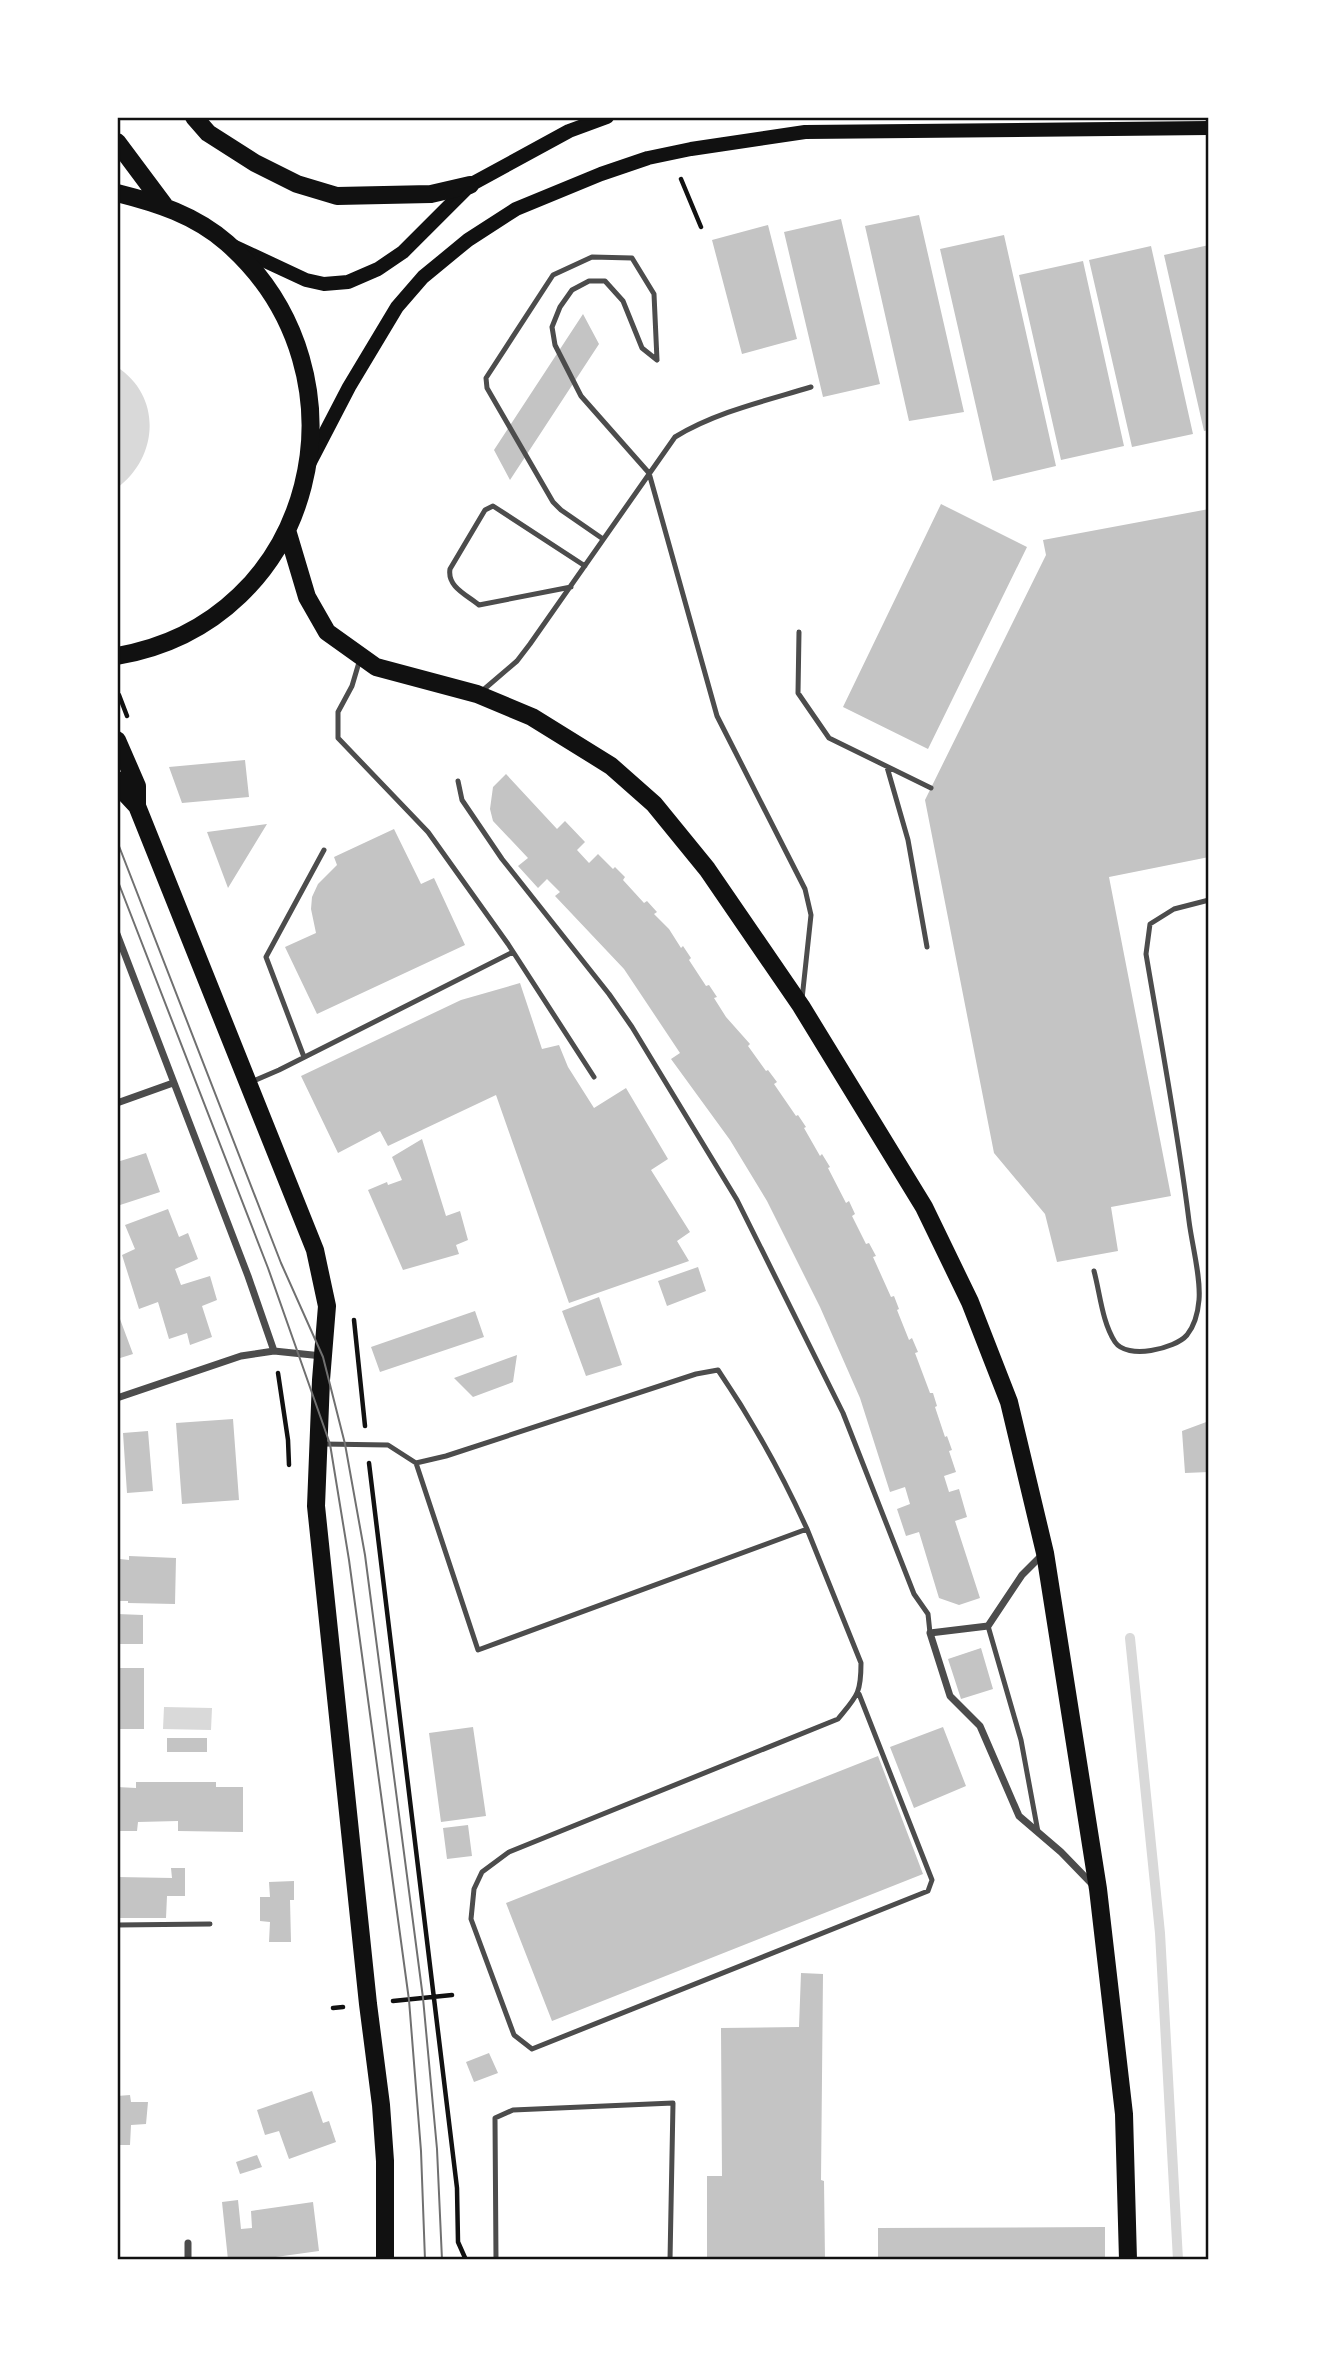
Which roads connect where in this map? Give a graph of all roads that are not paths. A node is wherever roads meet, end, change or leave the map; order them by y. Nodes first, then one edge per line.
1 (194, 117) edge
2 (607, 117) edge
3 (1209, 128) edge
4 (117, 142) edge
5 (470, 185) junction
6 (117, 193) edge
7 (164, 205) junction
8 (226, 242) junction
9 (811, 387) dead end
10 (309, 464) junction
11 (649, 473) junction
12 (287, 530) junction
13 (603, 539) junction
14 (585, 566) junction
15 (571, 587) junction
16 (799, 632) dead end
17 (117, 656) edge
18 (361, 656) junction
19 (477, 694) junction
20 (117, 740) edge
21 (887, 766) junction
22 (117, 780) edge
23 (458, 781) dead end
24 (930, 788) dead end
25 (137, 806) junction
26 (324, 850) dead end
27 (1209, 900) edge
28 (117, 934) edge
29 (927, 947) dead end
30 (513, 952) junction
31 (801, 1006) junction
32 (304, 1057) junction
33 (594, 1077) dead end
34 (173, 1083) junction
35 (248, 1083) junction
36 (117, 1103) edge
37 (1094, 1270) dead end
38 (274, 1351) junction
39 (323, 1357) junction
40 (117, 1398) edge
41 (318, 1444) junction
42 (416, 1463) junction
43 (807, 1529) junction
44 (1045, 1553) junction
45 (988, 1626) junction
46 (930, 1633) junction
47 (859, 1694) junction
48 (1038, 1832) junction
49 (1098, 1889) junction
50 (210, 1924) dead end
51 (117, 1925) edge
52 (188, 2243) dead end
53 (188, 2260) edge
54 (385, 2260) edge
55 (496, 2260) edge
56 (670, 2260) edge
57 (1128, 2260) edge

1 - 5 main road
2 - 5 main road
3 - 10 main road
4 - 7 main road
5 - 8 main road
6 - 7 main road
7 - 8 main road
8 - 10 main road
9 - 11 lane
10 - 12 main road
11 - 13 lane
11 - 13 lane
11 - 31 lane
12 - 17 main road
12 - 18 main road
13 - 14 lane
14 - 15 lane
14 - 15 lane
15 - 19 lane
16 - 21 lane
18 - 19 main road
18 - 30 lane
19 - 31 main road
20 - 25 main road
21 - 24 lane
21 - 29 lane
22 - 25 main road
23 - 46 lane
25 - 35 main road
26 - 32 lane
27 - 37 lane
28 - 34 street
30 - 32 lane
30 - 33 lane
31 - 44 main road
32 - 35 lane
34 - 36 street
34 - 38 street
35 - 39 main road
38 - 39 street
38 - 40 street
39 - 41 main road
41 - 42 lane
41 - 54 main road
42 - 43 lane
42 - 43 lane
43 - 47 lane
44 - 45 street
44 - 49 main road
45 - 46 street
45 - 48 lane
46 - 48 street
47 - 47 lane
48 - 49 street
49 - 57 main road
50 - 51 lane
52 - 53 street
55 - 56 lane

